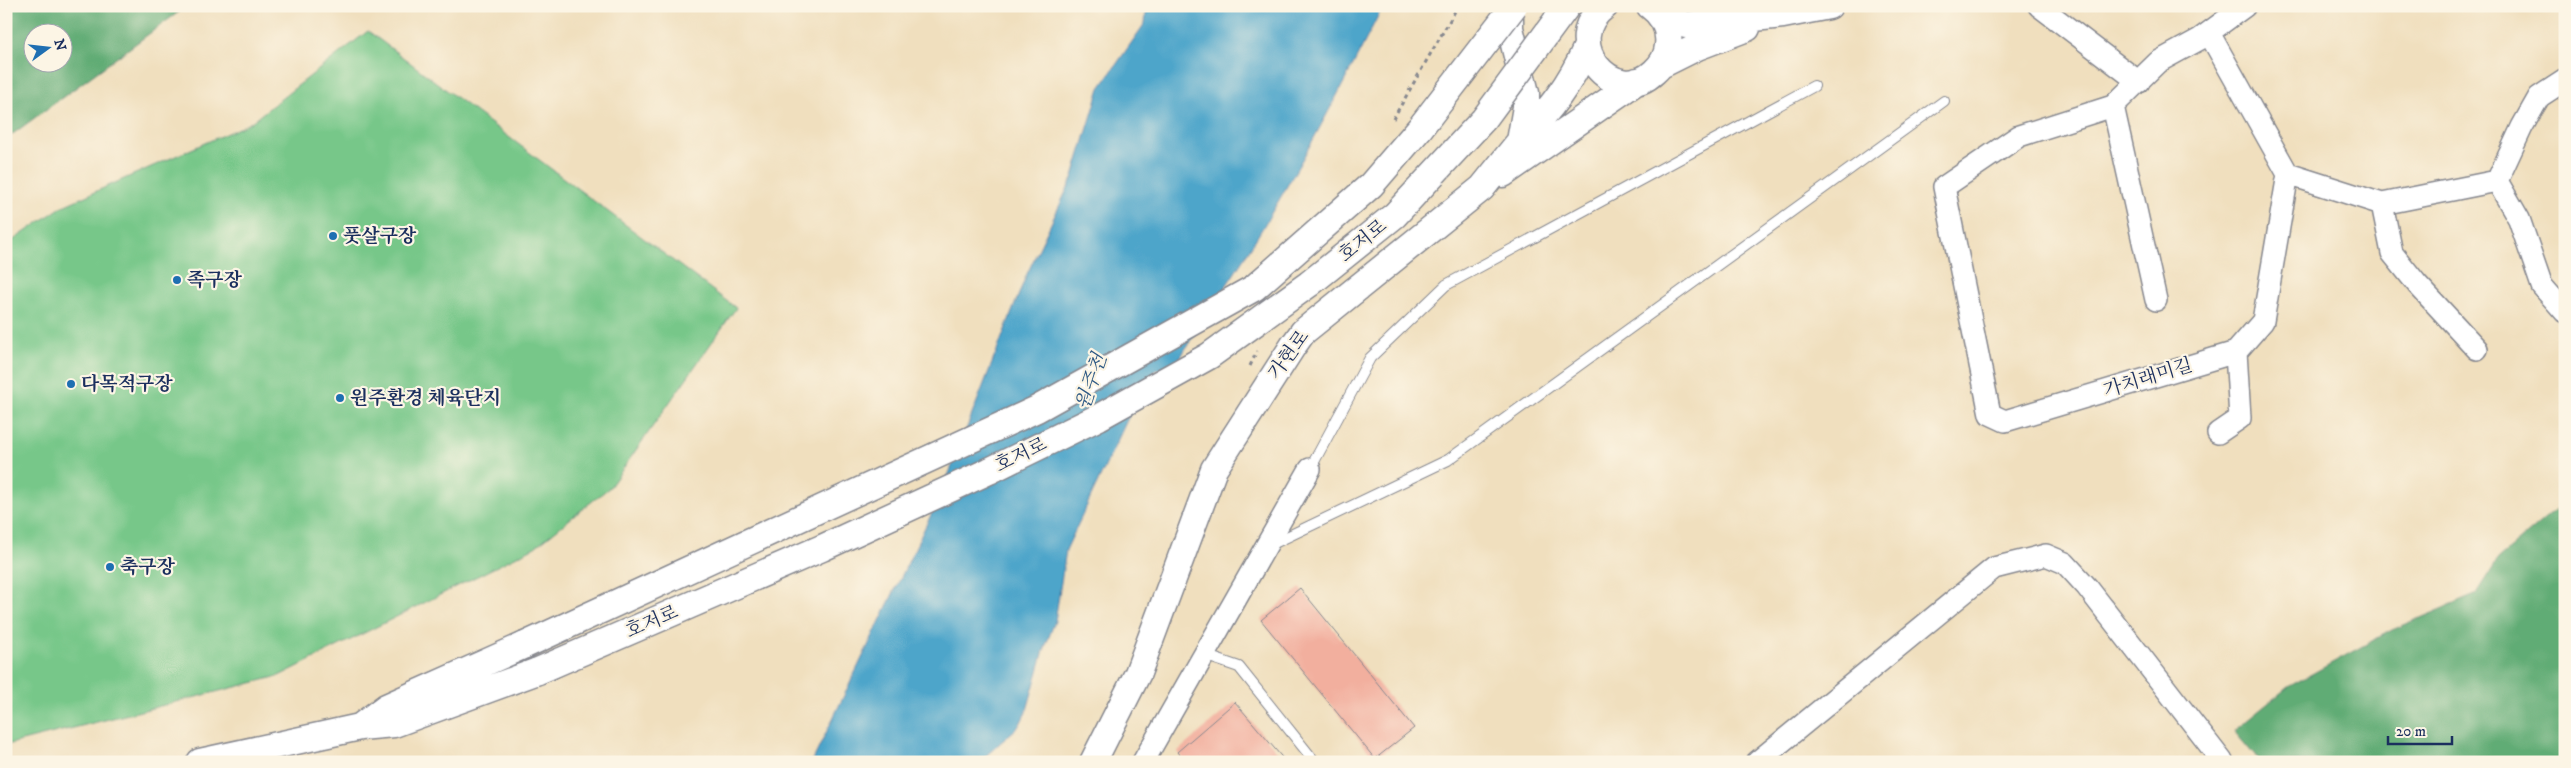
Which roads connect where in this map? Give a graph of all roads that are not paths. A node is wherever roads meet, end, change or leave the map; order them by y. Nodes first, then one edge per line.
1 (1510, 6) edge
2 (1514, 6) edge
3 (1567, 6) edge
4 (1604, 6) edge
5 (1830, 6) edge
6 (2039, 6) edge
7 (2246, 6) edge
8 (1654, 9) edge
9 (1783, 15) junction
10 (2209, 33) junction
11 (1587, 46) junction
12 (1661, 65) junction
13 (2565, 80) edge
14 (1637, 81) junction
15 (2139, 82) junction
16 (1814, 86) dead end
17 (1944, 101) dead end
18 (2113, 106) junction
19 (1520, 140) junction
20 (2288, 174) junction
21 (2497, 181) junction
22 (1482, 188) junction
23 (2382, 204) junction
24 (2156, 300) dead end
25 (2565, 312) edge
26 (2477, 349) dead end
27 (2236, 352) junction
28 (2218, 433) dead end
29 (1310, 469) joint
30 (1268, 546) junction
31 (1204, 655) junction
32 (360, 727) junction
33 (2222, 761) edge
34 (200, 762) edge
35 (1093, 762) edge
36 (1143, 762) edge
37 (1315, 762) edge
38 (1757, 762) edge

1 - 19 street, 가현로
2 - 32 street, 호저로, bridge
3 - 32 street, 호저로, bridge
4 - 11 street
5 - 9 street
6 - 15 street
7 - 10 street, 가치래미길
8 - 9 street
8 - 12 street
9 - 12 street
10 - 15 street, 가치래미길
10 - 20 street
11 - 14 street
11 - 19 street
12 - 14 street
13 - 21 street
14 - 22 street
15 - 18 street, 가치래미길
16 - 29 lane
17 - 30 lane
18 - 24 street
18 - 27 street, 가치래미길
19 - 22 street, 가현로
20 - 23 street
20 - 27 street
21 - 23 street
21 - 25 street
22 - 35 street, 가현로
23 - 26 street
27 - 28 street
29 - 30 street
30 - 31 street
31 - 36 street
31 - 37 lane
32 - 34 street, 호저로
33 - 38 street

